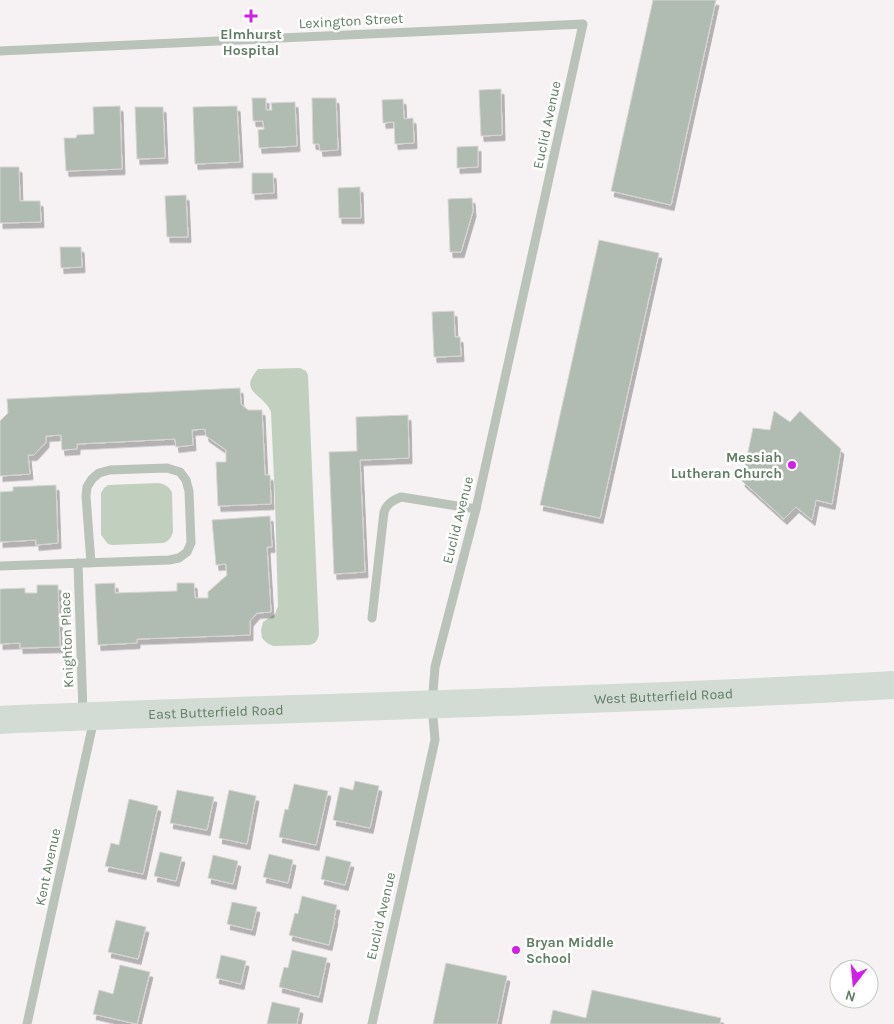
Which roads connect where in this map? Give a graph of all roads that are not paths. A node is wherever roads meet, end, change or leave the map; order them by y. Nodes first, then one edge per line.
1 (583, 24) joint
2 (0, 51) edge
3 (476, 509) junction
4 (90, 563) junction
5 (78, 564) junction
6 (0, 566) edge
7 (372, 618) dead end
8 (894, 685) edge
9 (432, 705) junction
10 (89, 716) junction
11 (0, 720) edge
12 (27, 1024) edge
13 (372, 1024) edge

1 - 2 street, Lexington Street
1 - 3 street, Euclid Avenue
3 - 7 street
3 - 9 street, Euclid Avenue
4 - 4 street
4 - 5 street
5 - 6 street
5 - 10 street, Knighton Place
8 - 9 main road, West Butterfield Road
9 - 10 main road, East Butterfield Road
9 - 13 street, Euclid Avenue
10 - 11 main road, East Butterfield Road
10 - 12 street, Kent Avenue

